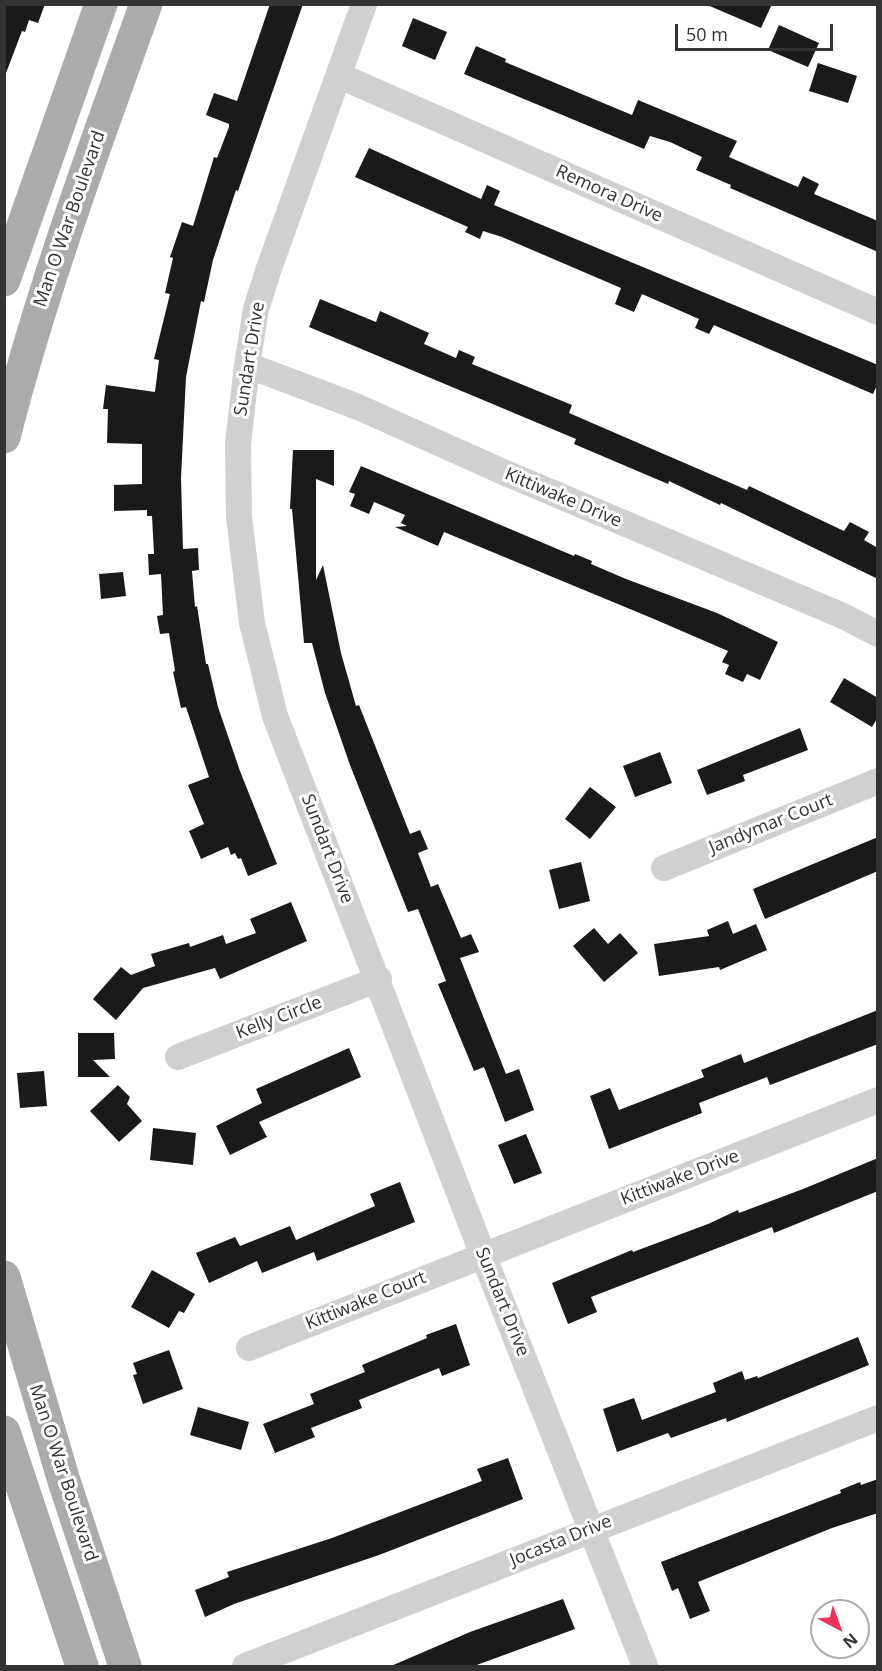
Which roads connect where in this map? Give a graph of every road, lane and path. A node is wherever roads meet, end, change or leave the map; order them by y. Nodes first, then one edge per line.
1 (101, 4) edge
2 (146, 4) edge
3 (364, 4) edge
4 (340, 76) junction
5 (4, 280) edge
6 (878, 312) edge
7 (246, 365) junction
8 (4, 437) edge
9 (878, 634) edge
10 (878, 781) edge
11 (664, 868) dead end
12 (379, 979) junction
13 (178, 1057) dead end
14 (878, 1100) edge
15 (483, 1255) junction
16 (4, 1277) edge
17 (249, 1348) dead end
18 (878, 1418) edge
19 (4, 1432) edge
20 (592, 1529) junction
21 (82, 1666) edge
22 (125, 1666) edge
23 (245, 1666) edge
24 (645, 1666) edge

1 - 5 main road
2 - 8 main road, Man O War Boulevard
3 - 4 street, Sundart Drive
4 - 6 street, Remora Drive
4 - 7 street, Sundart Drive
7 - 9 street, Kittiwake Drive
7 - 12 street, Sundart Drive
10 - 11 street, Jandymar Court
12 - 13 street, Kelly Circle
12 - 15 street, Sundart Drive
14 - 15 street, Kittiwake Drive
15 - 17 street, Kittiwake Court
15 - 20 street, Sundart Drive
16 - 22 main road, Man O War Boulevard
18 - 20 street, Jocasta Drive
19 - 21 main road
20 - 23 street, Jocasta Drive
20 - 24 street, Sundart Drive

